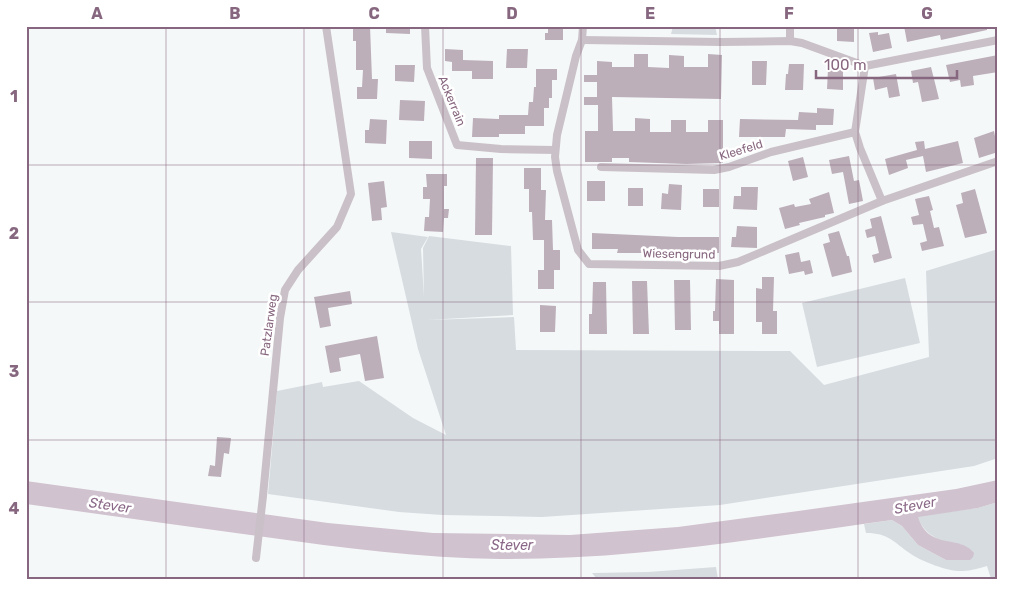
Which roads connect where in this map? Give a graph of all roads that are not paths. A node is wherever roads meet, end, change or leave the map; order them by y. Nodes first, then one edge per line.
1 (326, 26) edge
2 (425, 26) edge
3 (582, 26) edge
4 (790, 26) edge
5 (582, 40) junction
6 (998, 40) edge
7 (790, 41) junction
8 (865, 66) junction
9 (855, 132) junction
10 (555, 150) junction
11 (998, 161) edge
12 (601, 168) dead end
13 (882, 201) junction
14 (256, 554) dead end

1 - 14 street, Patzlarweg
2 - 10 street, Ackerrain
3 - 5 street, Wiesengrund
4 - 7 street
5 - 7 street
5 - 10 street, Wiesengrund
6 - 8 street
7 - 8 street
8 - 9 street
9 - 12 street, Kleefeld
9 - 13 street
10 - 13 street, Wiesengrund
11 - 13 street, Wiesengrund

